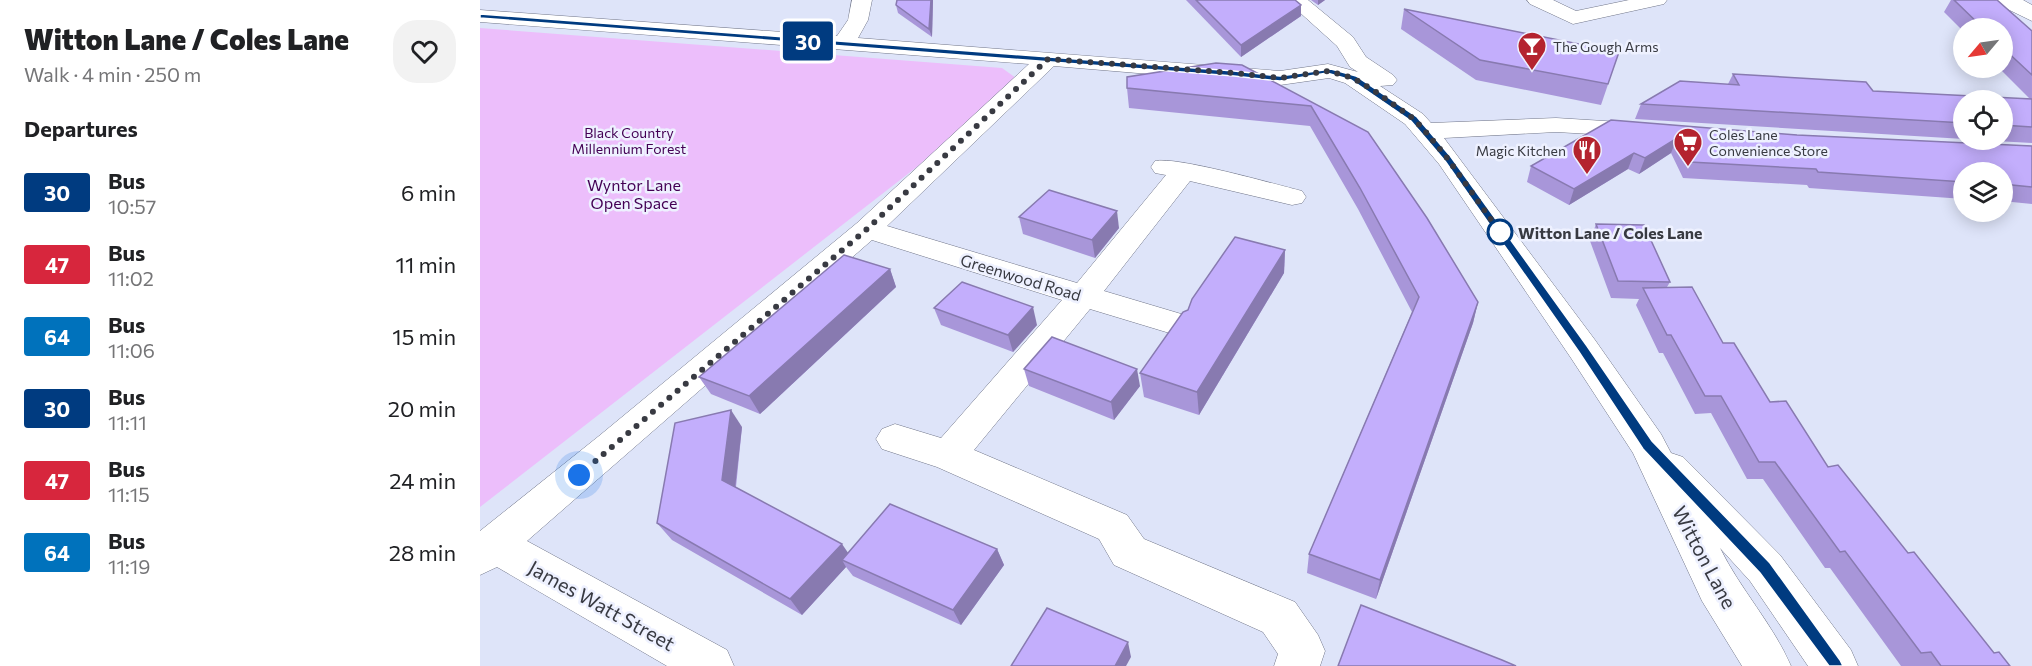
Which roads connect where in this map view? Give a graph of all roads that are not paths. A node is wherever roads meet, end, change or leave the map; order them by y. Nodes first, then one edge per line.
1 (862, 0) edge
2 (1537, 0) edge
3 (1657, 0) edge
4 (1296, 3) edge
5 (480, 16) edge
6 (843, 44) junction
7 (1048, 59) junction
8 (1355, 59) junction
9 (1324, 62) junction
10 (1420, 125) junction
11 (1516, 128) junction
12 (1669, 131) edge
13 (1448, 159) junction
14 (1292, 197) dead end
15 (867, 229) junction
16 (1083, 296) junction
17 (1176, 324) edge
18 (895, 439) dead end
19 (1647, 445) junction
20 (948, 456) junction
21 (487, 550) edge
22 (685, 660) edge
23 (1297, 666) edge
24 (1768, 666) edge
25 (1835, 666) edge

1 - 6 street
2 - 3 street
4 - 8 street, Witton Lane
4 - 9 street
5 - 6 street
6 - 7 street
7 - 9 street
7 - 15 street
8 - 9 street
8 - 10 street, Witton Lane
9 - 10 street, Witton Lane
10 - 11 street
10 - 13 street, Witton Lane
11 - 12 street
11 - 13 street
13 - 19 street, Witton Lane
14 - 16 street
15 - 16 street, Greenwood Road
15 - 21 street
16 - 17 street, Greenwood Road
16 - 20 street
18 - 20 street
19 - 24 street, Witton Lane
19 - 25 street, Witton Lane
20 - 23 street
21 - 22 street, James Watt Street

